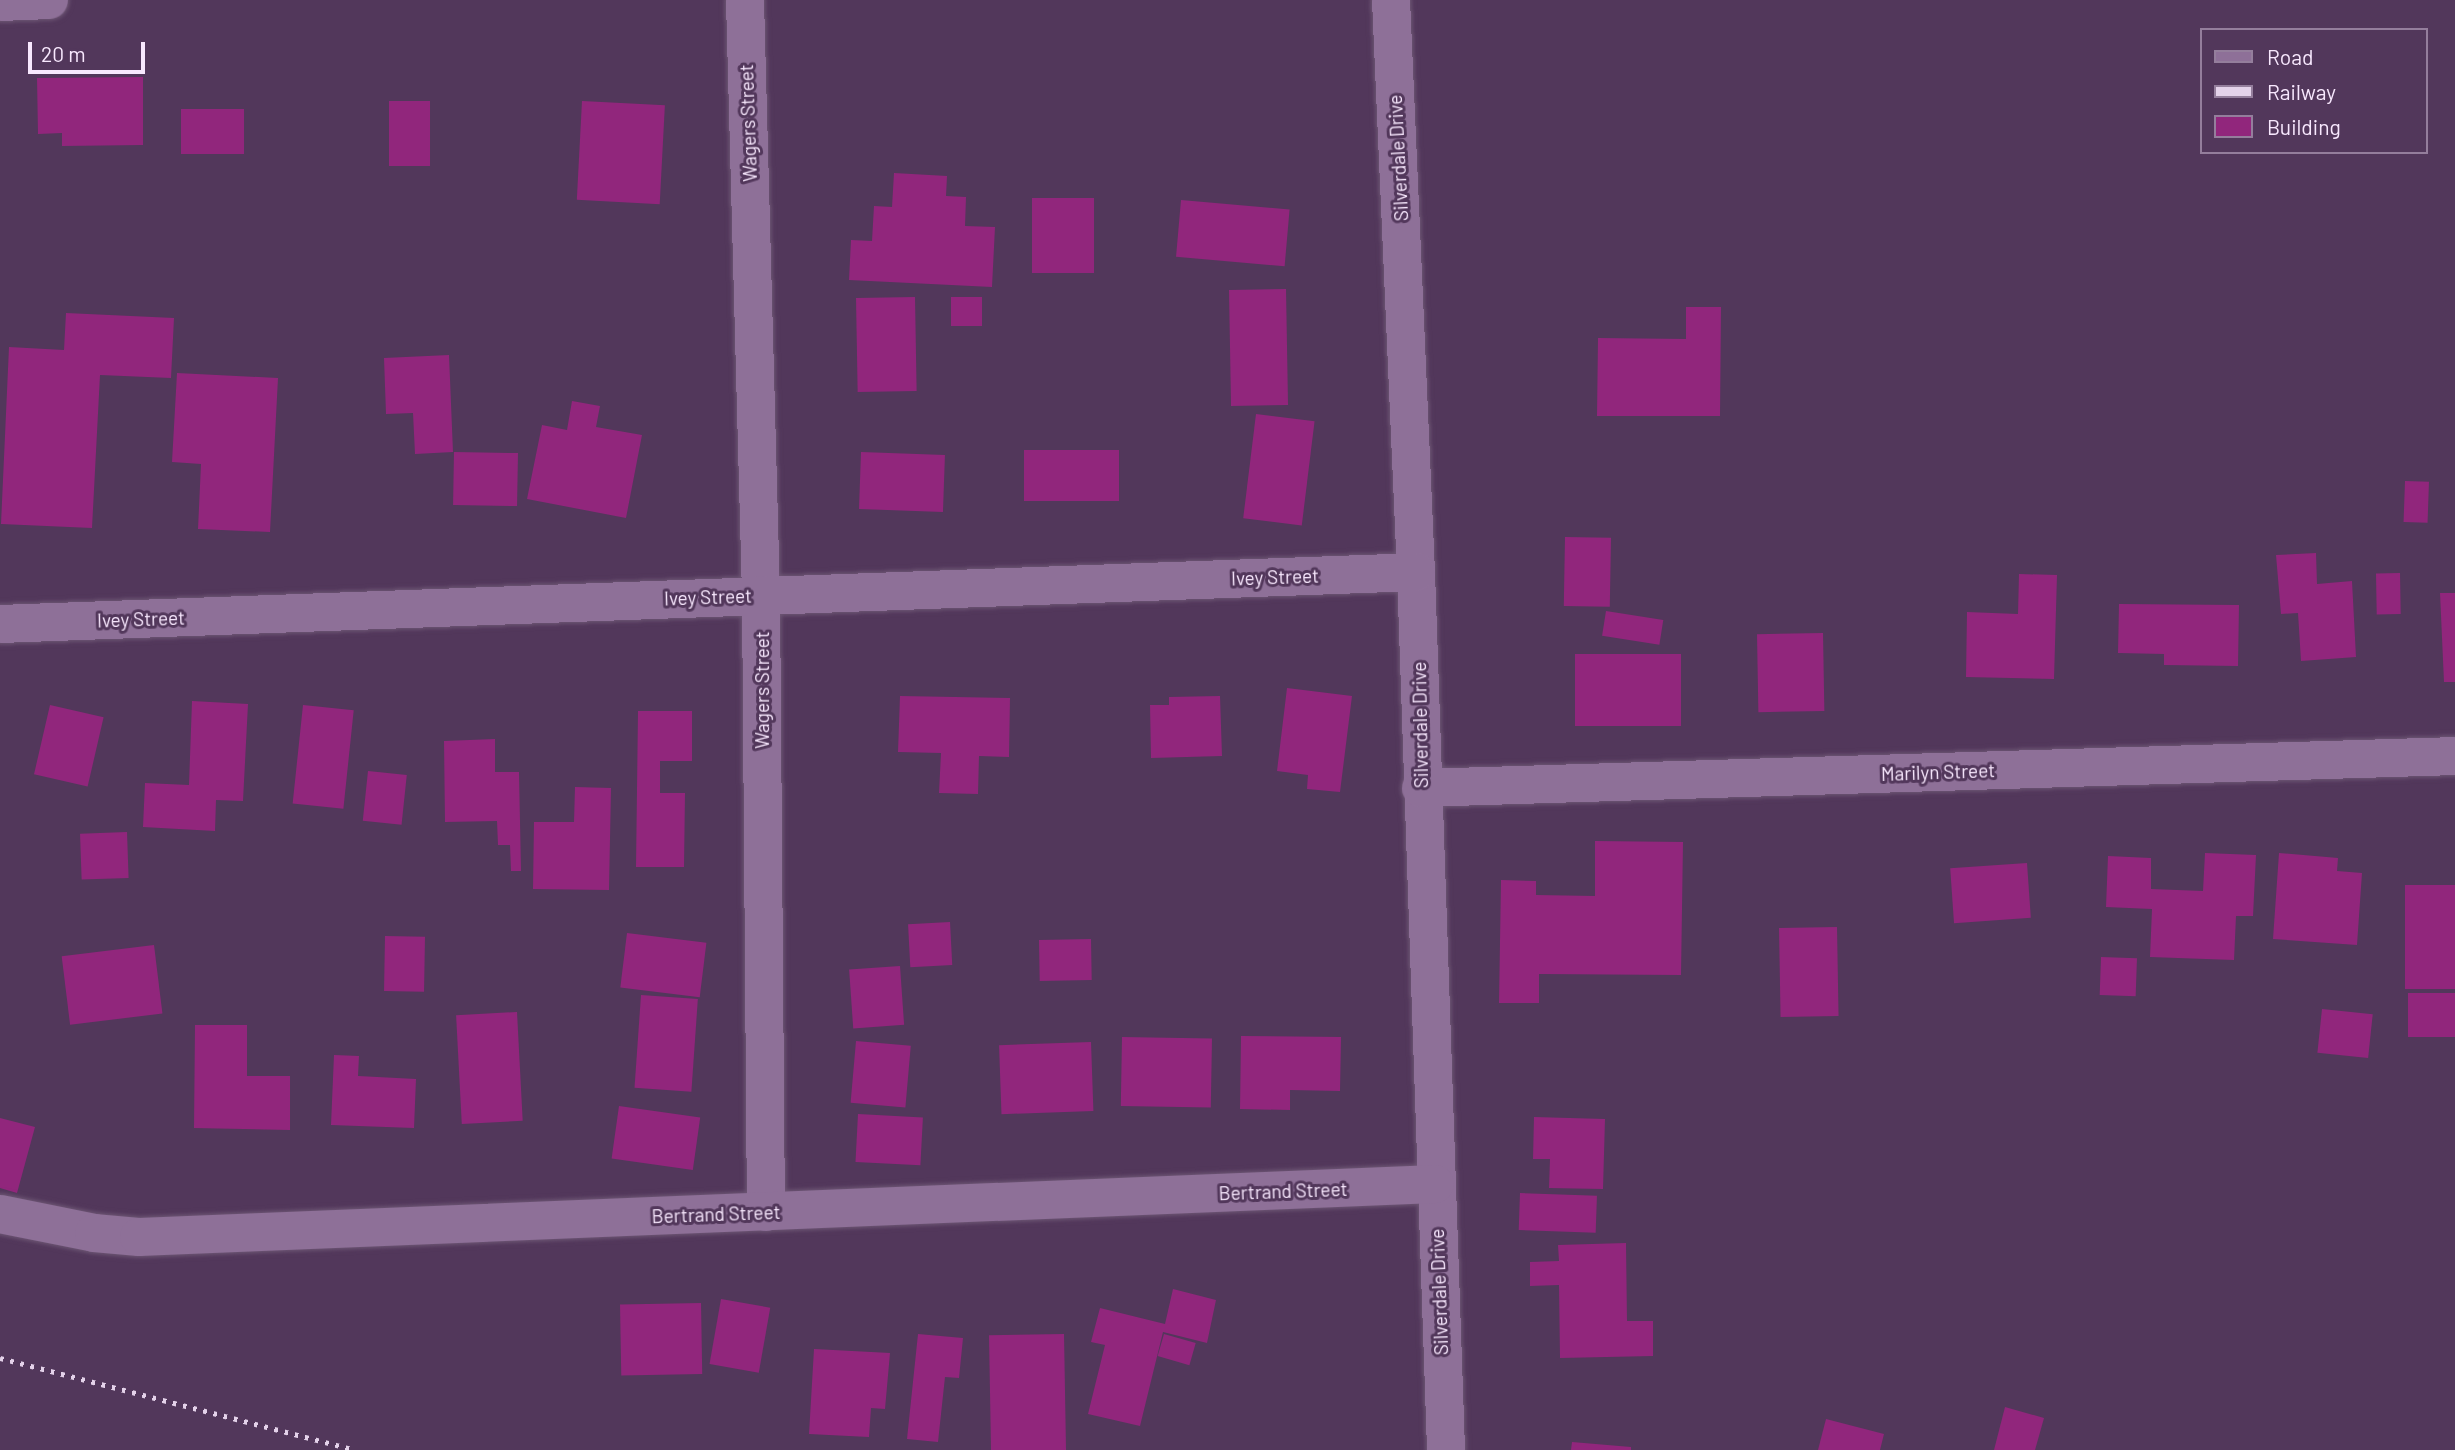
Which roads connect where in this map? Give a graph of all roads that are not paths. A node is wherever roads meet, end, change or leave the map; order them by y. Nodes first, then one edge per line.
1 (49, 0) edge
2 (745, 0) edge
3 (1391, 0) edge
4 (0, 2) edge
5 (1416, 572) junction
6 (761, 595) junction
7 (0, 624) edge
8 (2455, 756) edge
9 (1421, 788) junction
10 (1435, 1184) junction
11 (766, 1212) junction
12 (0, 1214) edge
13 (1446, 1450) edge

1 - 4 street
2 - 6 street, Wagers Street
3 - 5 street, Silverdale Drive
5 - 6 street, Ivey Street
5 - 9 street, Silverdale Drive
6 - 7 street, Ivey Street
6 - 11 street, Wagers Street
8 - 9 street, Marilyn Street
9 - 10 street, Silverdale Drive
10 - 11 street, Bertrand Street
10 - 13 street, Silverdale Drive
11 - 12 street, Bertrand Street

